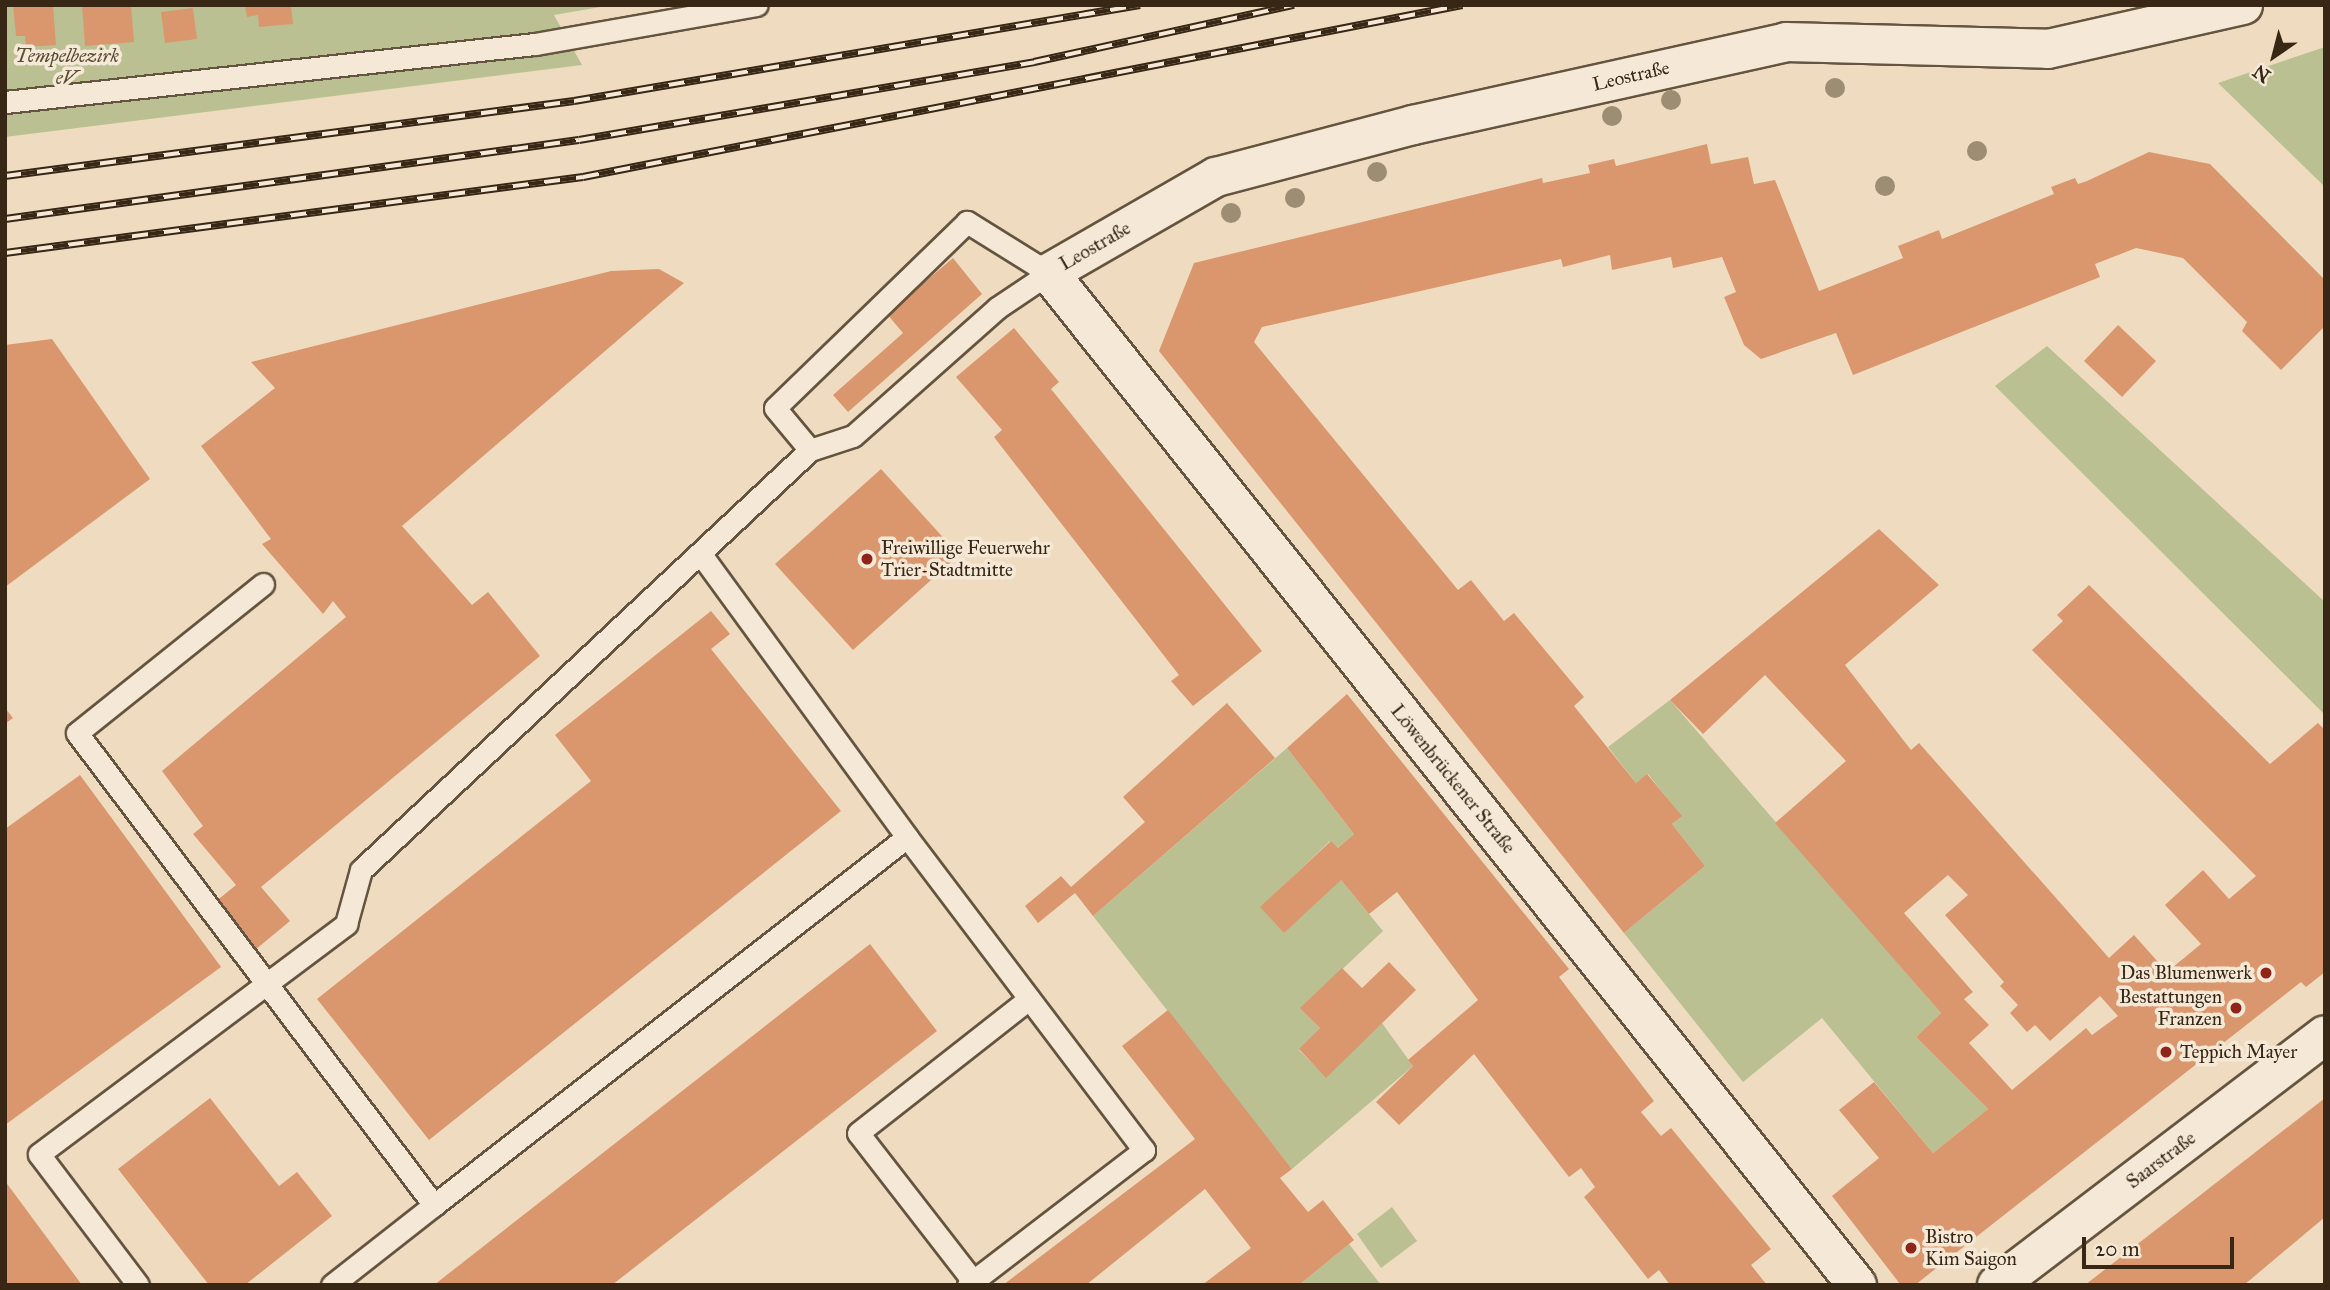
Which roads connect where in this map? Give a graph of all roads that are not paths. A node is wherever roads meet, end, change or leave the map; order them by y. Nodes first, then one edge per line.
1 (757, 5) edge
2 (2243, 5) edge
3 (5, 102) edge
4 (1049, 273) junction
5 (810, 450) junction
6 (701, 555) junction
7 (262, 584) dead end
8 (908, 837) junction
9 (265, 984) junction
10 (1029, 999) junction
11 (2325, 1035) edge
12 (434, 1205) junction
13 (970, 1283) edge
14 (138, 1285) edge
15 (332, 1285) edge
16 (1857, 1285) edge
17 (1997, 1285) edge

1 - 3 lane
2 - 4 street, Leostraße
4 - 5 lane
4 - 5 lane
4 - 16 street, Löwenbrückener Straße
5 - 6 lane
6 - 8 lane
6 - 9 lane
7 - 9 lane
8 - 10 lane
8 - 12 lane
9 - 12 lane
9 - 14 lane
10 - 13 lane
10 - 13 lane
11 - 17 street, Saarstraße
12 - 15 lane

